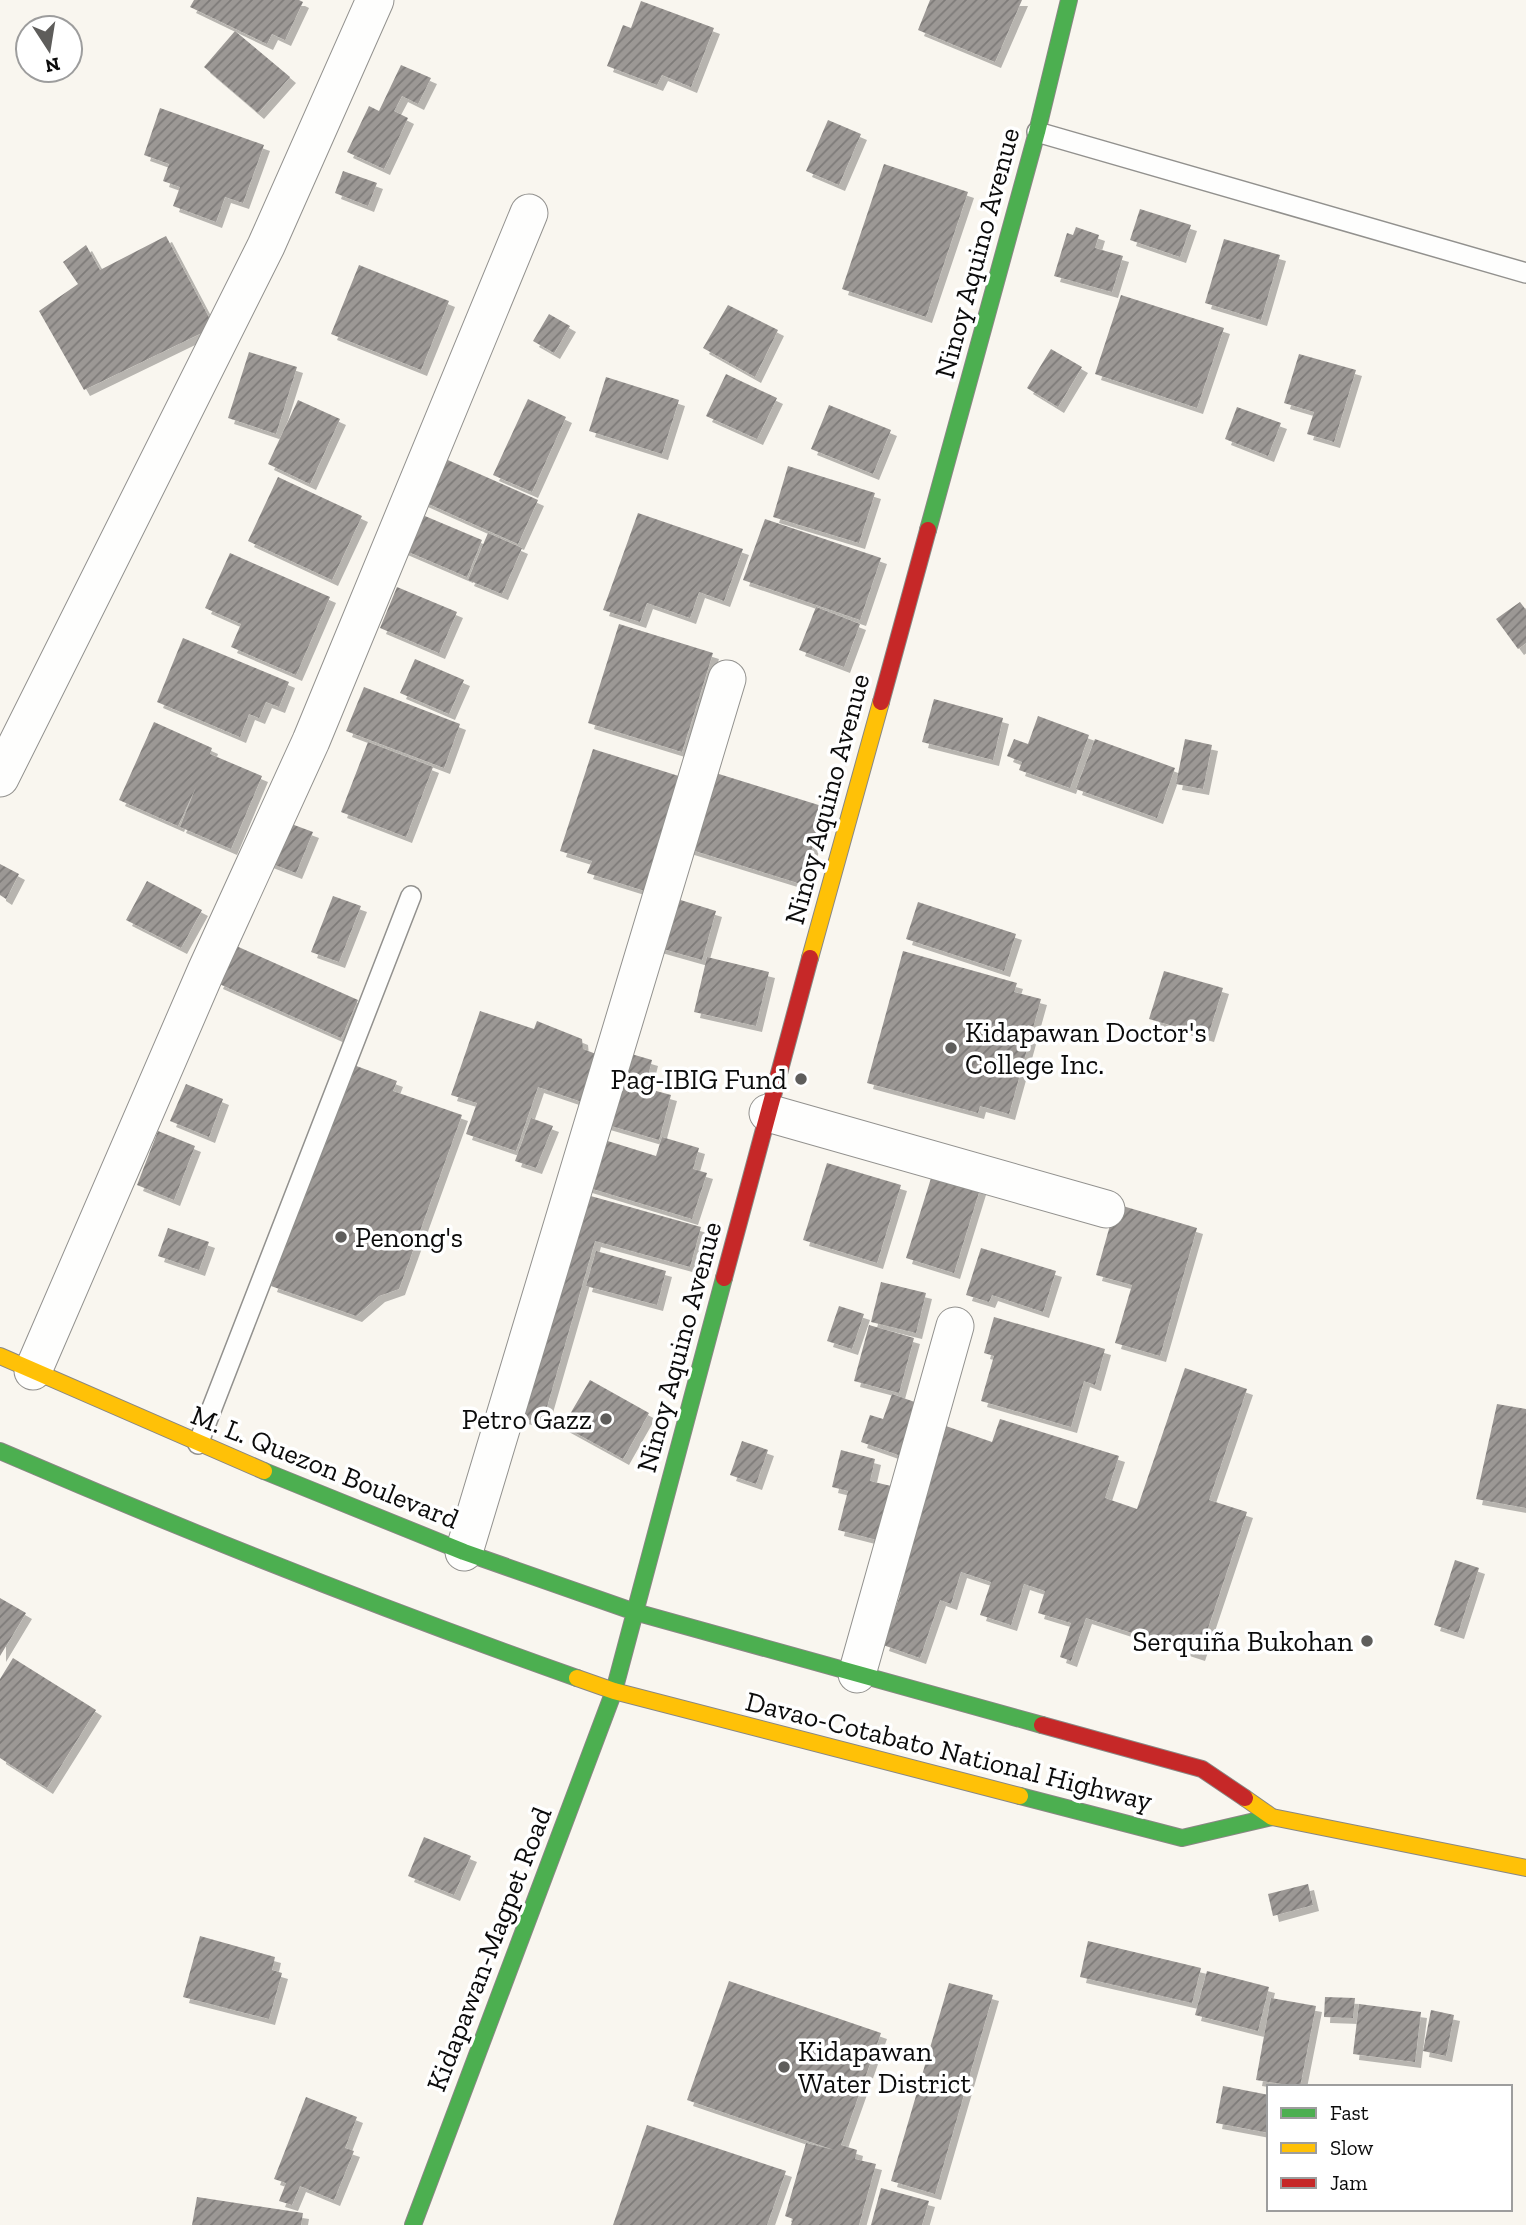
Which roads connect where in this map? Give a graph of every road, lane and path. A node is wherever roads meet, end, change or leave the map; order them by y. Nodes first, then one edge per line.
1 (375, 0) edge
2 (1069, 0) edge
3 (1037, 132) junction
4 (530, 213) dead end
5 (1526, 273) edge
6 (727, 679) dead end
7 (0, 778) edge
8 (411, 895) dead end
9 (768, 1113) junction
10 (1106, 1209) dead end
11 (956, 1326) dead end
12 (0, 1356) edge
13 (33, 1371) junction
14 (198, 1444) junction
15 (0, 1451) edge
16 (464, 1552) junction
17 (635, 1612) junction
18 (857, 1674) junction
19 (614, 1691) junction
20 (1272, 1817) junction
21 (1526, 1868) edge
22 (413, 2225) edge

1 - 7 street
2 - 3 main road, Ninoy Aquino Avenue
3 - 5 lane
3 - 9 main road, Ninoy Aquino Avenue
4 - 13 street
6 - 16 street
8 - 14 lane
9 - 10 street
9 - 17 main road, Ninoy Aquino Avenue
11 - 18 street
12 - 13 main road, M. L. Quezon Boulevard
13 - 14 main road, M. L. Quezon Boulevard
14 - 16 main road, M. L. Quezon Boulevard
15 - 19 main road
16 - 17 main road, M. L. Quezon Boulevard
17 - 18 main road, Davao-Cotabato National Highway
17 - 19 main road, Ninoy Aquino Avenue
18 - 20 main road, Davao-Cotabato National Highway
19 - 20 main road, Davao-Cotabato National Highway
19 - 22 main road, Kidapawan-Magpet Road
20 - 21 main road, Davao-Cotabato National Highway

